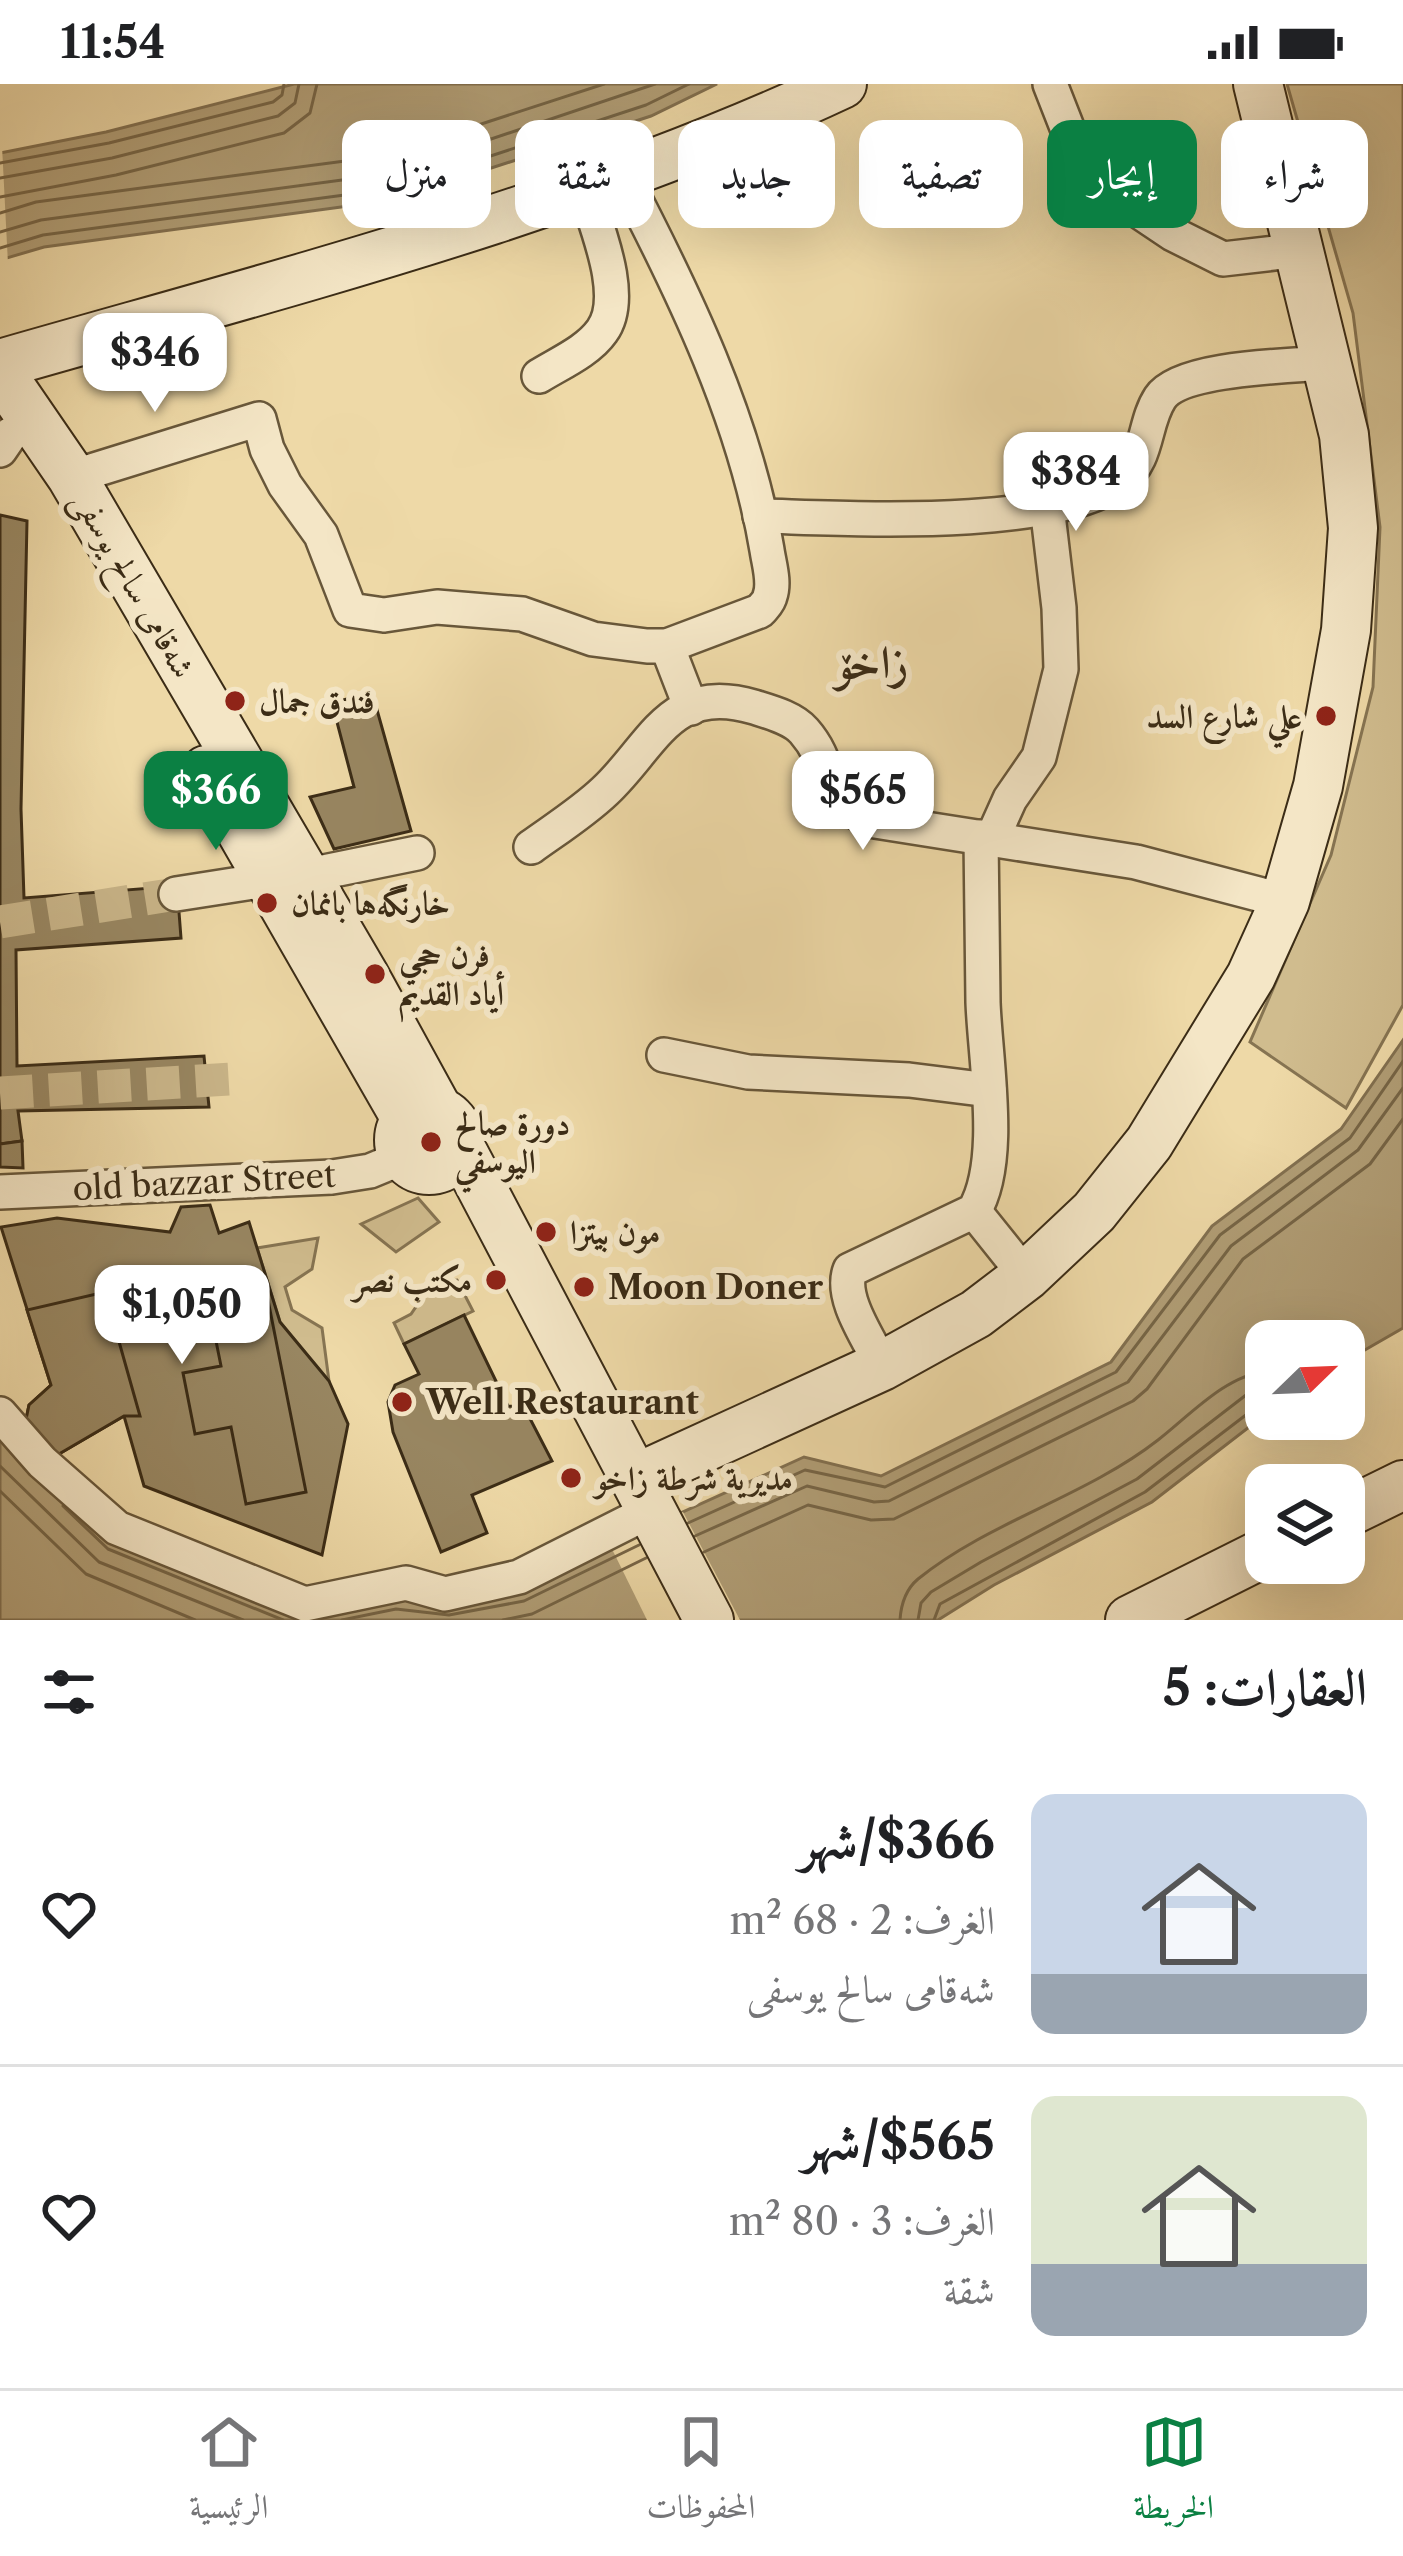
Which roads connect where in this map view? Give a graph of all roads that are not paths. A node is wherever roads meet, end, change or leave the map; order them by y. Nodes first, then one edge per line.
1 (842, 84) edge
2 (1050, 84) edge
3 (1258, 84) edge
4 (654, 164) edge
5 (515, 214) edge
6 (605, 228) edge
7 (635, 228) edge
8 (1300, 250) junction
9 (1327, 363) junction
10 (0, 368) edge
11 (539, 376) dead end
12 (4, 435) edge
13 (72, 477) junction
14 (1046, 506) junction
15 (760, 516) junction
16 (667, 646) junction
17 (691, 708) junction
18 (987, 837) junction
19 (531, 847) dead end
20 (416, 853) dead end
21 (285, 878) junction
22 (176, 894) tunnel mouth
23 (1285, 902) junction
24 (664, 1055) dead end
25 (988, 1090) junction
26 (429, 1141) junction
27 (0, 1192) edge
28 (974, 1211) junction
29 (1026, 1276) junction
30 (882, 1366) junction
31 (0, 1414) edge
32 (1403, 1485) edge
33 (1365, 1504) edge
34 (640, 1514) junction
35 (1245, 1563) edge
36 (1147, 1616) edge
37 (673, 1620) edge
38 (709, 1620) edge

1 - 4 street
2 - 8 street
3 - 8 street
5 - 10 street
6 - 11 street
7 - 15 street
8 - 9 street
9 - 14 street
9 - 23 street
10 - 13 street, شەقامی سالح یوسفی
12 - 21 street, شەقامی سالح یوسفی
13 - 16 street
13 - 21 street, شەقامی سالح یوسفی
14 - 15 street
14 - 18 street
15 - 16 street
16 - 17 street
17 - 18 street
17 - 19 street
18 - 23 street
18 - 25 street
20 - 21 street
21 - 22 street
21 - 26 street, شەقامی سالح یوسفی
23 - 29 street
24 - 25 street
25 - 28 street
26 - 27 street, old bazzar Street
26 - 34 street, شەقامی سالح یوسفی
28 - 29 street
28 - 30 street
29 - 30 street
30 - 34 street
31 - 34 street
32 - 33 street
34 - 37 street
34 - 38 street
35 - 36 street

